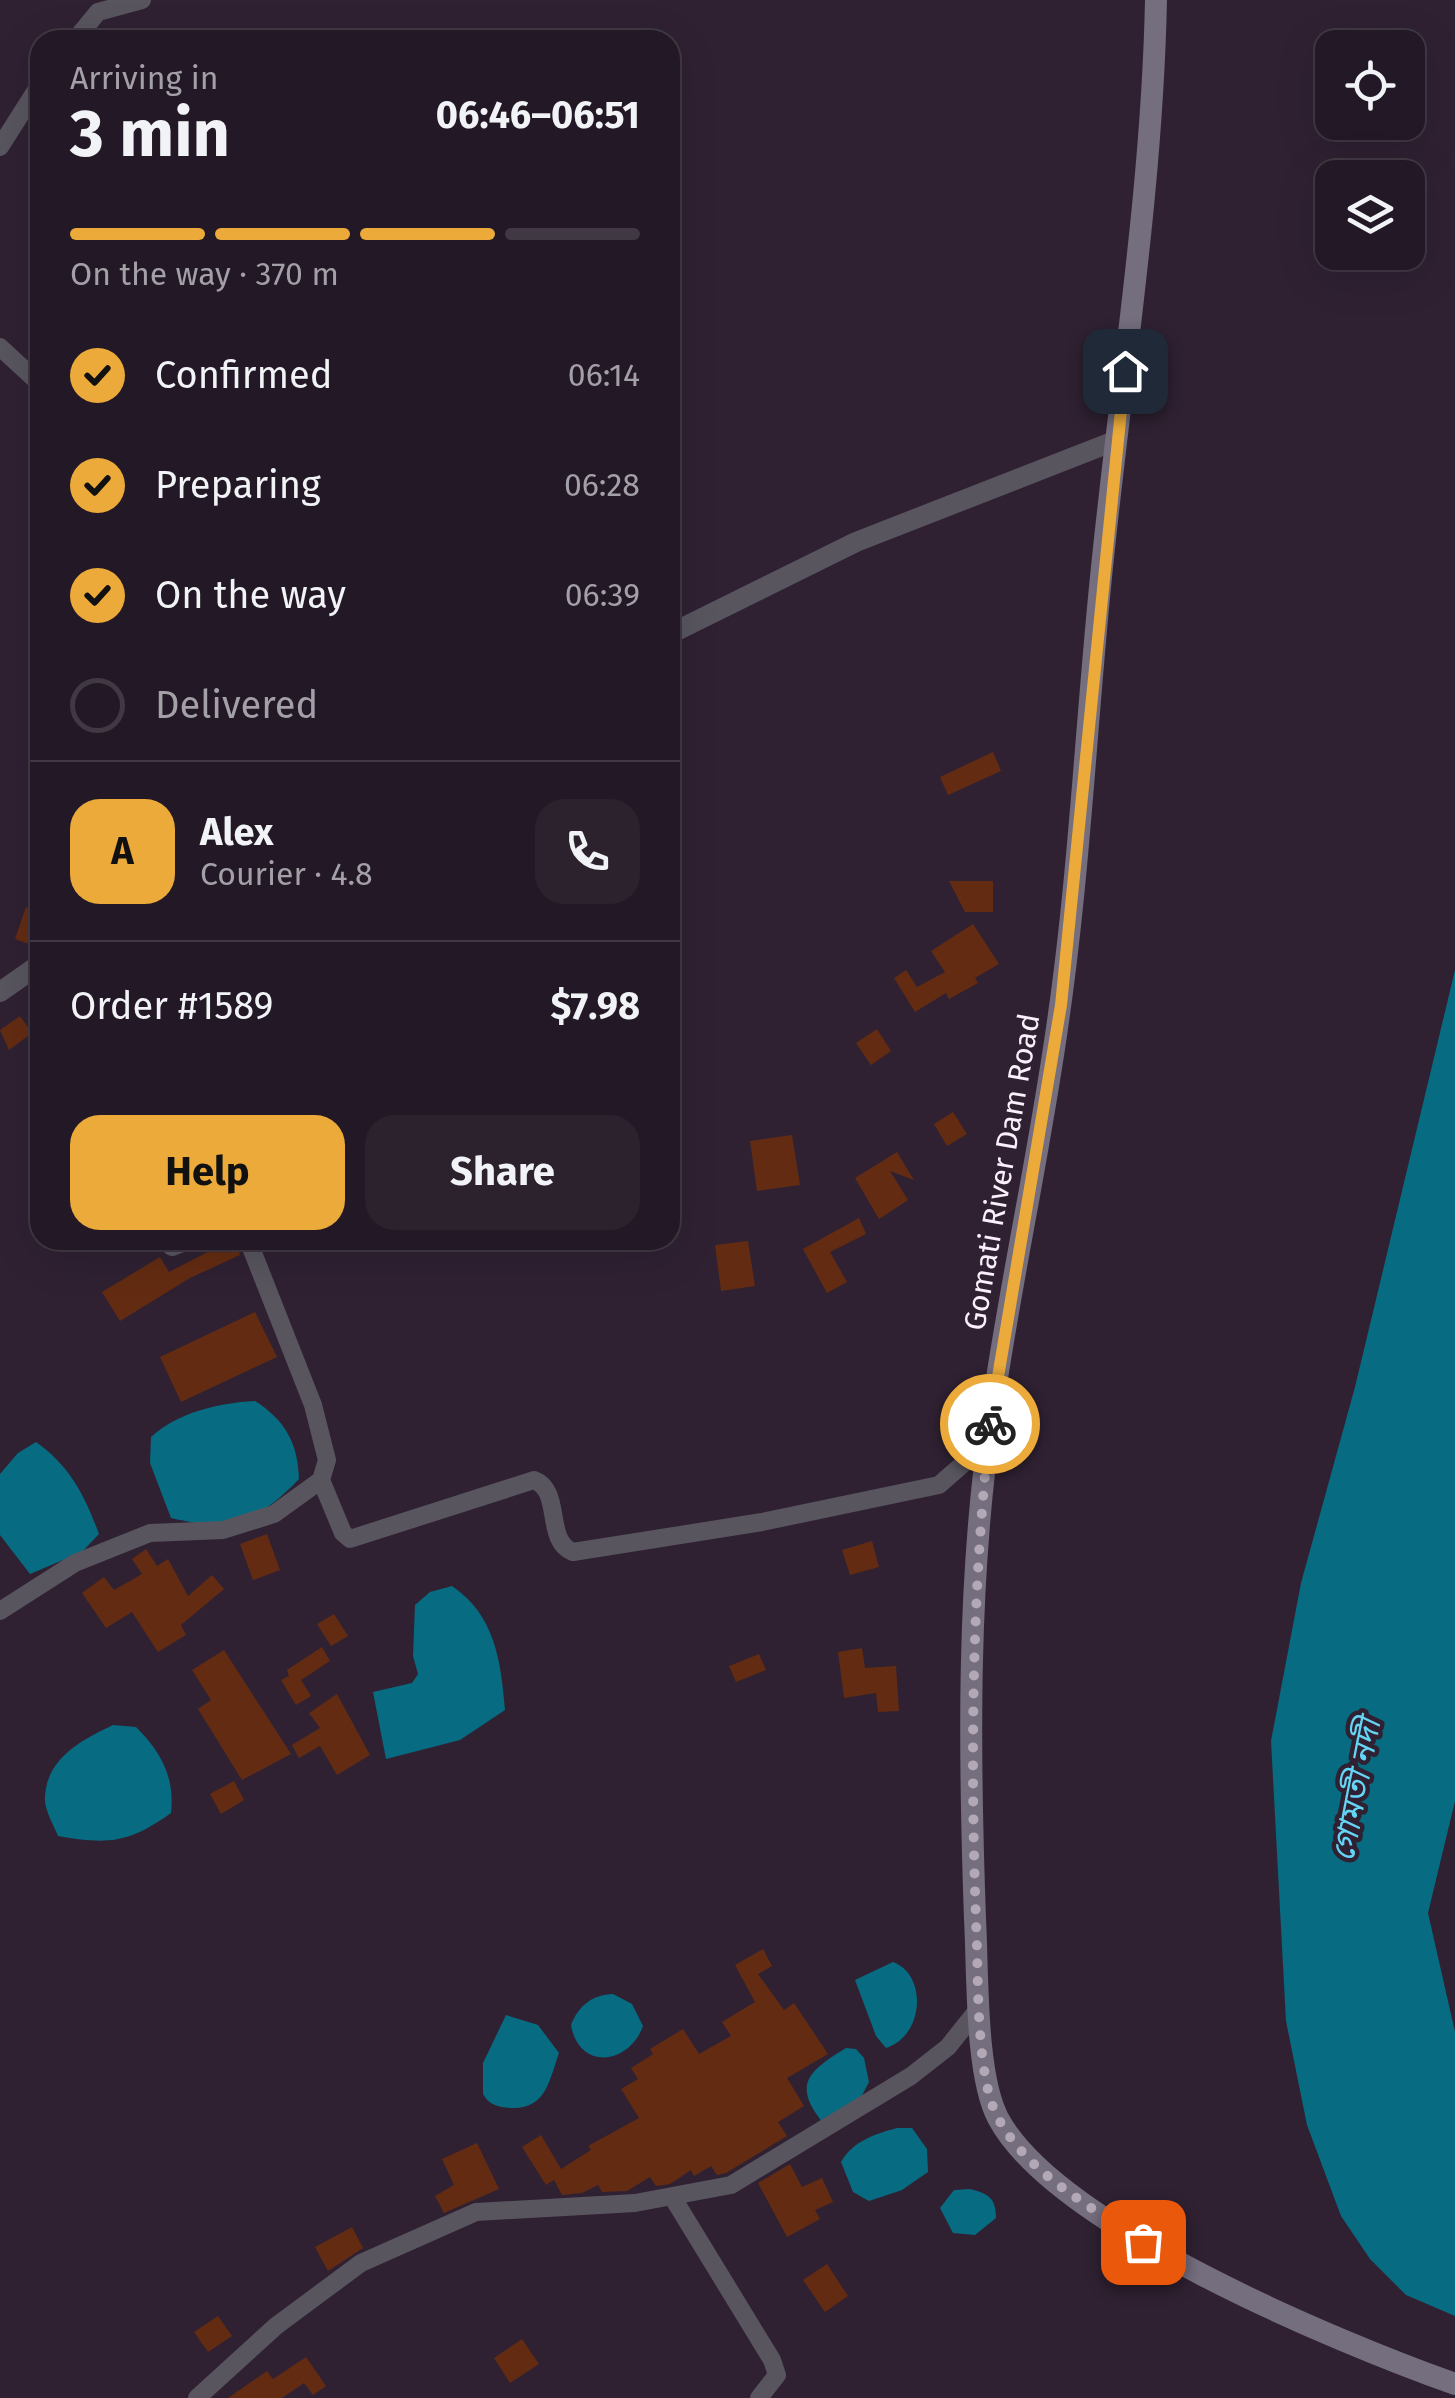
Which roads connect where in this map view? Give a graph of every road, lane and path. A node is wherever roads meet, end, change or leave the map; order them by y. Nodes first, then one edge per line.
1 (142, 0) edge
2 (1156, 0) edge
3 (83, 30) edge
4 (30, 100) edge
5 (0, 147) edge
6 (0, 346) edge
7 (30, 374) edge
8 (1116, 440) junction
9 (680, 629) edge
10 (30, 971) edge
11 (0, 992) edge
12 (252, 1250) edge
13 (991, 1414) junction
14 (321, 1480) junction
15 (0, 1610) edge
16 (979, 2008) junction
17 (673, 2198) junction
18 (1455, 2384) edge
19 (197, 2398) edge
20 (759, 2398) edge

1 - 3 street
2 - 8 main road, Gomati River Dam Road
4 - 5 street
6 - 7 street
8 - 9 street
8 - 13 main road, Gomati River Dam Road
10 - 11 street
12 - 14 street
13 - 14 street
13 - 16 main road, Gomati River Dam Road
14 - 15 street
16 - 17 street
16 - 18 main road, Gomati River Dam Road
17 - 19 street
17 - 20 street

